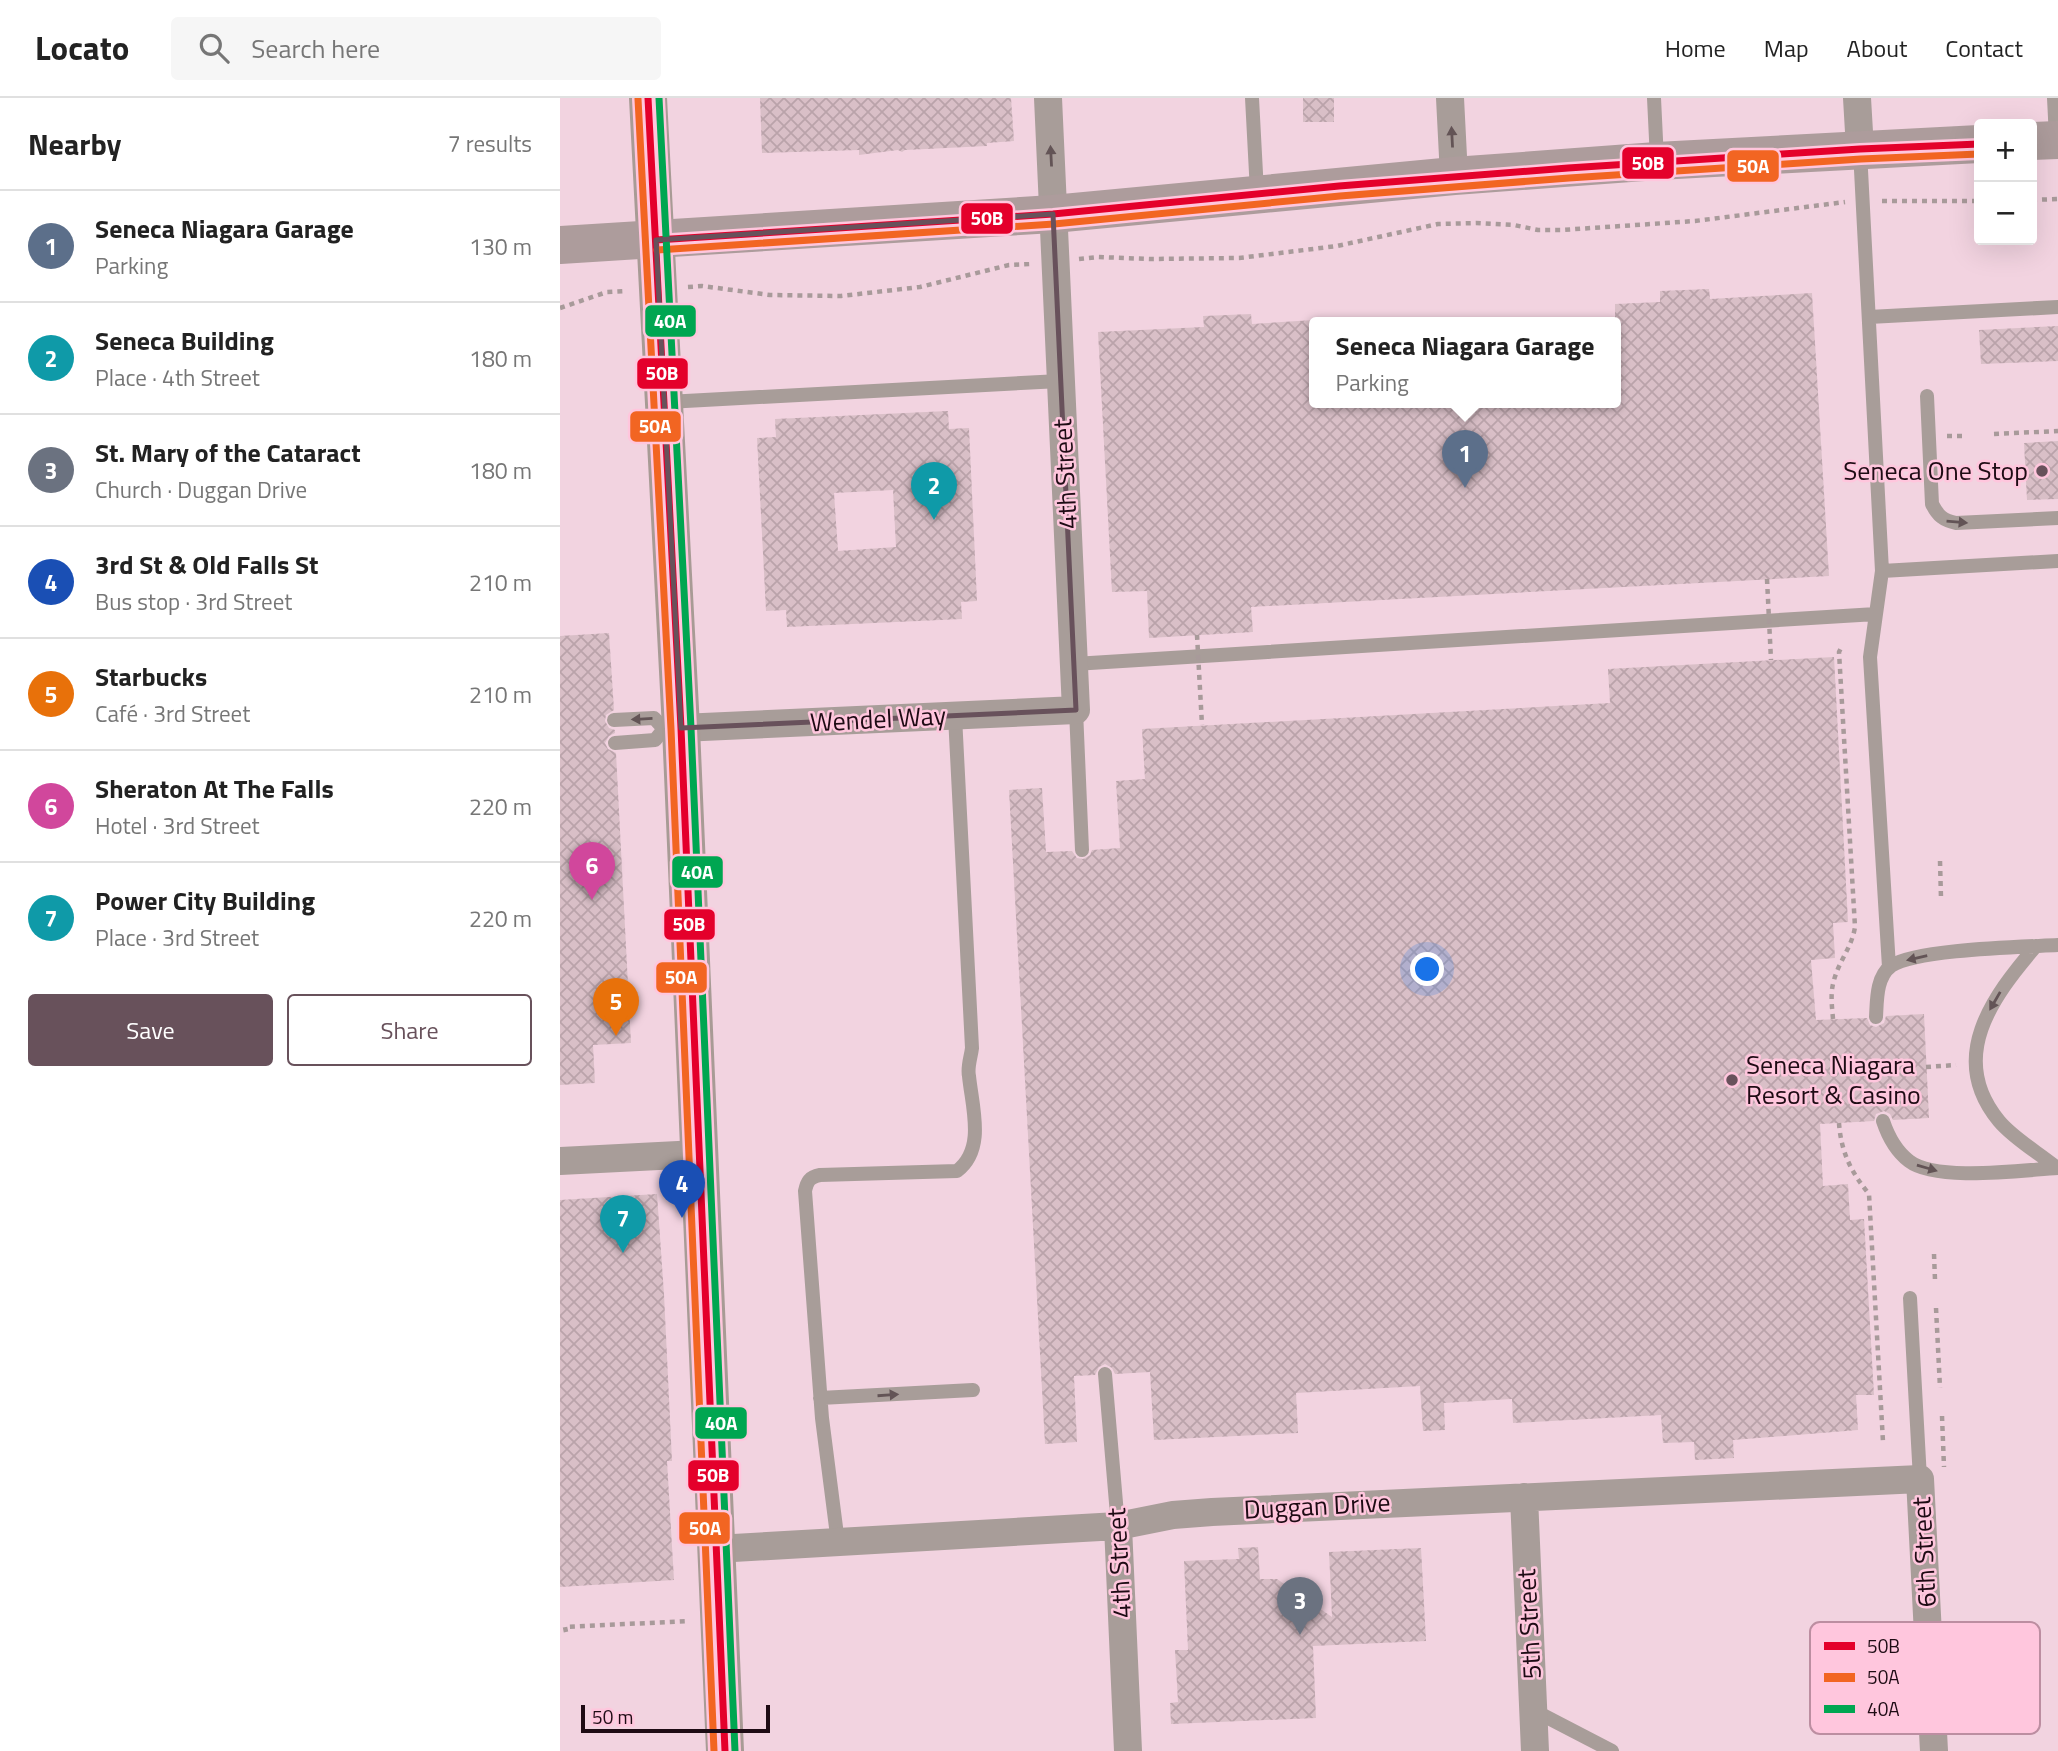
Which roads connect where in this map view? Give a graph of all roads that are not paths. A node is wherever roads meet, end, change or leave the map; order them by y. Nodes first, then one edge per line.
1 (648, 98) edge
2 (1048, 98) edge
3 (1252, 98) edge
4 (1450, 98) edge
5 (1654, 98) edge
6 (1857, 98) edge
7 (2054, 98) edge
8 (2049, 140) edge
9 (1974, 144) edge
10 (1860, 149) junction
11 (1657, 161) junction
12 (1454, 176) junction
13 (1257, 194) junction
14 (1053, 214) junction
15 (656, 240) junction
16 (560, 245) edge
17 (2058, 307) edge
18 (1869, 317) junction
19 (1060, 381) junction
20 (1927, 396) dead end
21 (664, 402) junction
22 (2058, 518) edge
23 (2058, 561) edge
24 (1882, 571) junction
25 (1876, 614) junction
26 (1074, 664) junction
27 (1076, 710) junction
28 (955, 716) junction
29 (614, 720) dead end
30 (672, 729) junction
31 (615, 743) dead end
32 (1082, 850) dead end
33 (2058, 945) edge
34 (2036, 946) junction
35 (1889, 967) junction
36 (1876, 1017) dead end
37 (1883, 1121) dead end
38 (698, 1154) junction
39 (560, 1161) edge
40 (2058, 1168) edge
41 (1910, 1298) dead end
42 (1105, 1374) dead end
43 (974, 1390) dead end
44 (820, 1398) junction
45 (1932, 1480) junction
46 (1524, 1497) junction
47 (1118, 1527) junction
48 (838, 1542) junction
49 (716, 1549) junction
50 (1933, 1622) edge
51 (1533, 1710) junction
52 (724, 1751) edge
53 (1128, 1751) edge
54 (1535, 1751) edge
55 (1612, 1751) edge

1 - 15 street
14 -> 2 street, 4th Street
3 - 13 lane
12 -> 4 street
5 - 11 lane
6 - 10 street
7 - 8 lane
9 - 10 highway
10 - 11 highway
10 - 18 lane
11 - 12 highway
12 - 13 highway
13 - 14 highway
14 - 15 highway
14 - 19 street, 4th Street
15 - 16 highway
15 - 21 street
17 - 18 lane
18 - 24 lane
19 - 21 lane
19 - 26 street, 4th Street
20 -> 22 lane
21 - 30 street
23 - 24 lane
24 - 25 lane
25 - 26 lane
25 - 35 lane
26 - 27 street, 4th Street
27 - 28 street, Wendel Way
27 - 32 lane, 4th Street
28 - 30 street, Wendel Way
28 - 44 lane
30 -> 29 lane
30 - 31 lane
30 - 38 street
33 - 34 lane
34 -> 35 lane
34 -> 40 lane
35 - 36 lane
37 -> 40 lane
38 - 39 street
38 - 49 street
41 - 45 lane
42 - 47 lane, 4th Street
44 -> 43 lane
44 - 48 lane
45 - 46 street, Duggan Drive
45 - 50 street, 6th Street
46 - 47 street, Duggan Drive
46 - 51 street, 5th Street
47 - 48 street, Duggan Drive
47 - 53 street, 4th Street
48 - 49 street, Duggan Drive
49 - 52 street
51 - 54 street, 5th Street
51 - 55 lane

